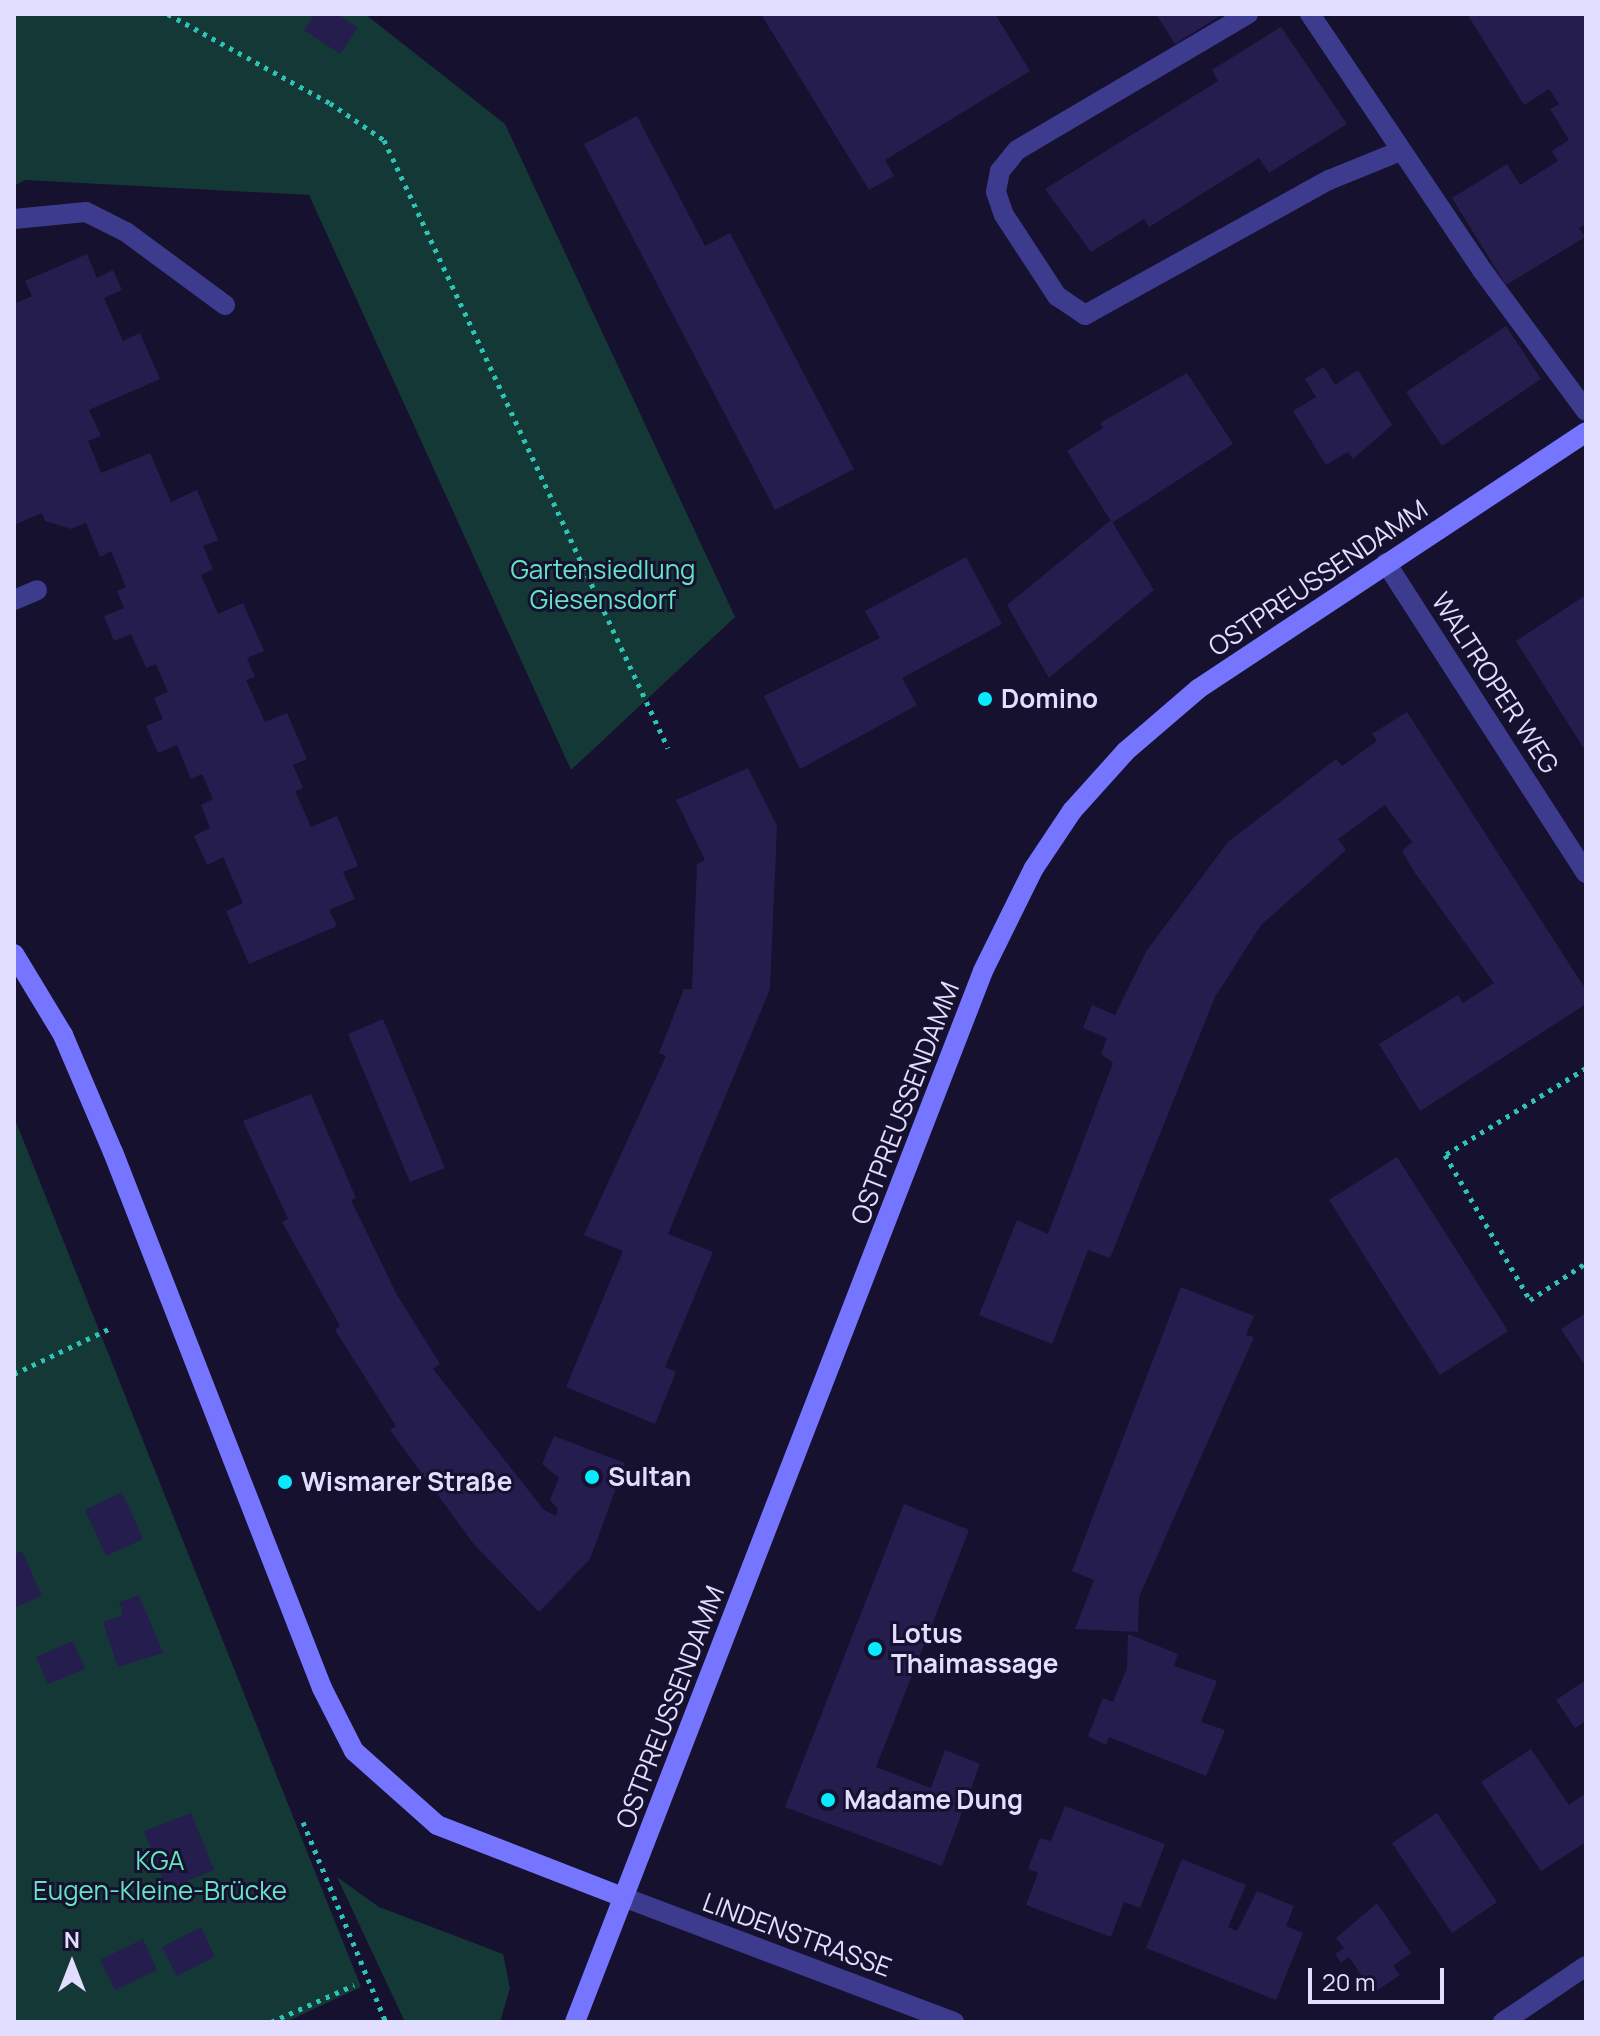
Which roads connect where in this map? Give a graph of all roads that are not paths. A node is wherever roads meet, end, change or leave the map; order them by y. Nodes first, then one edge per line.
1 (1248, 14) edge
2 (1310, 14) edge
3 (1400, 151) junction
4 (14, 219) edge
5 (225, 305) dead end
6 (1586, 411) edge
7 (1586, 432) edge
8 (1386, 563) junction
9 (37, 590) dead end
10 (14, 600) edge
11 (1586, 873) edge
12 (14, 954) edge
13 (623, 1897) junction
14 (1586, 1966) edge
15 (575, 2022) edge
16 (954, 2022) edge
17 (1503, 2022) edge

1 - 3 street
2 - 3 street
3 - 6 street
4 - 5 street
7 - 8 main road, OSTPREUSSENDAMM
8 - 11 street, WALTROPER WEG
8 - 13 main road, OSTPREUSSENDAMM
9 - 10 street
12 - 13 main road
13 - 15 main road, OSTPREUSSENDAMM
13 - 16 street, LINDENSTRASSE
14 - 17 street

